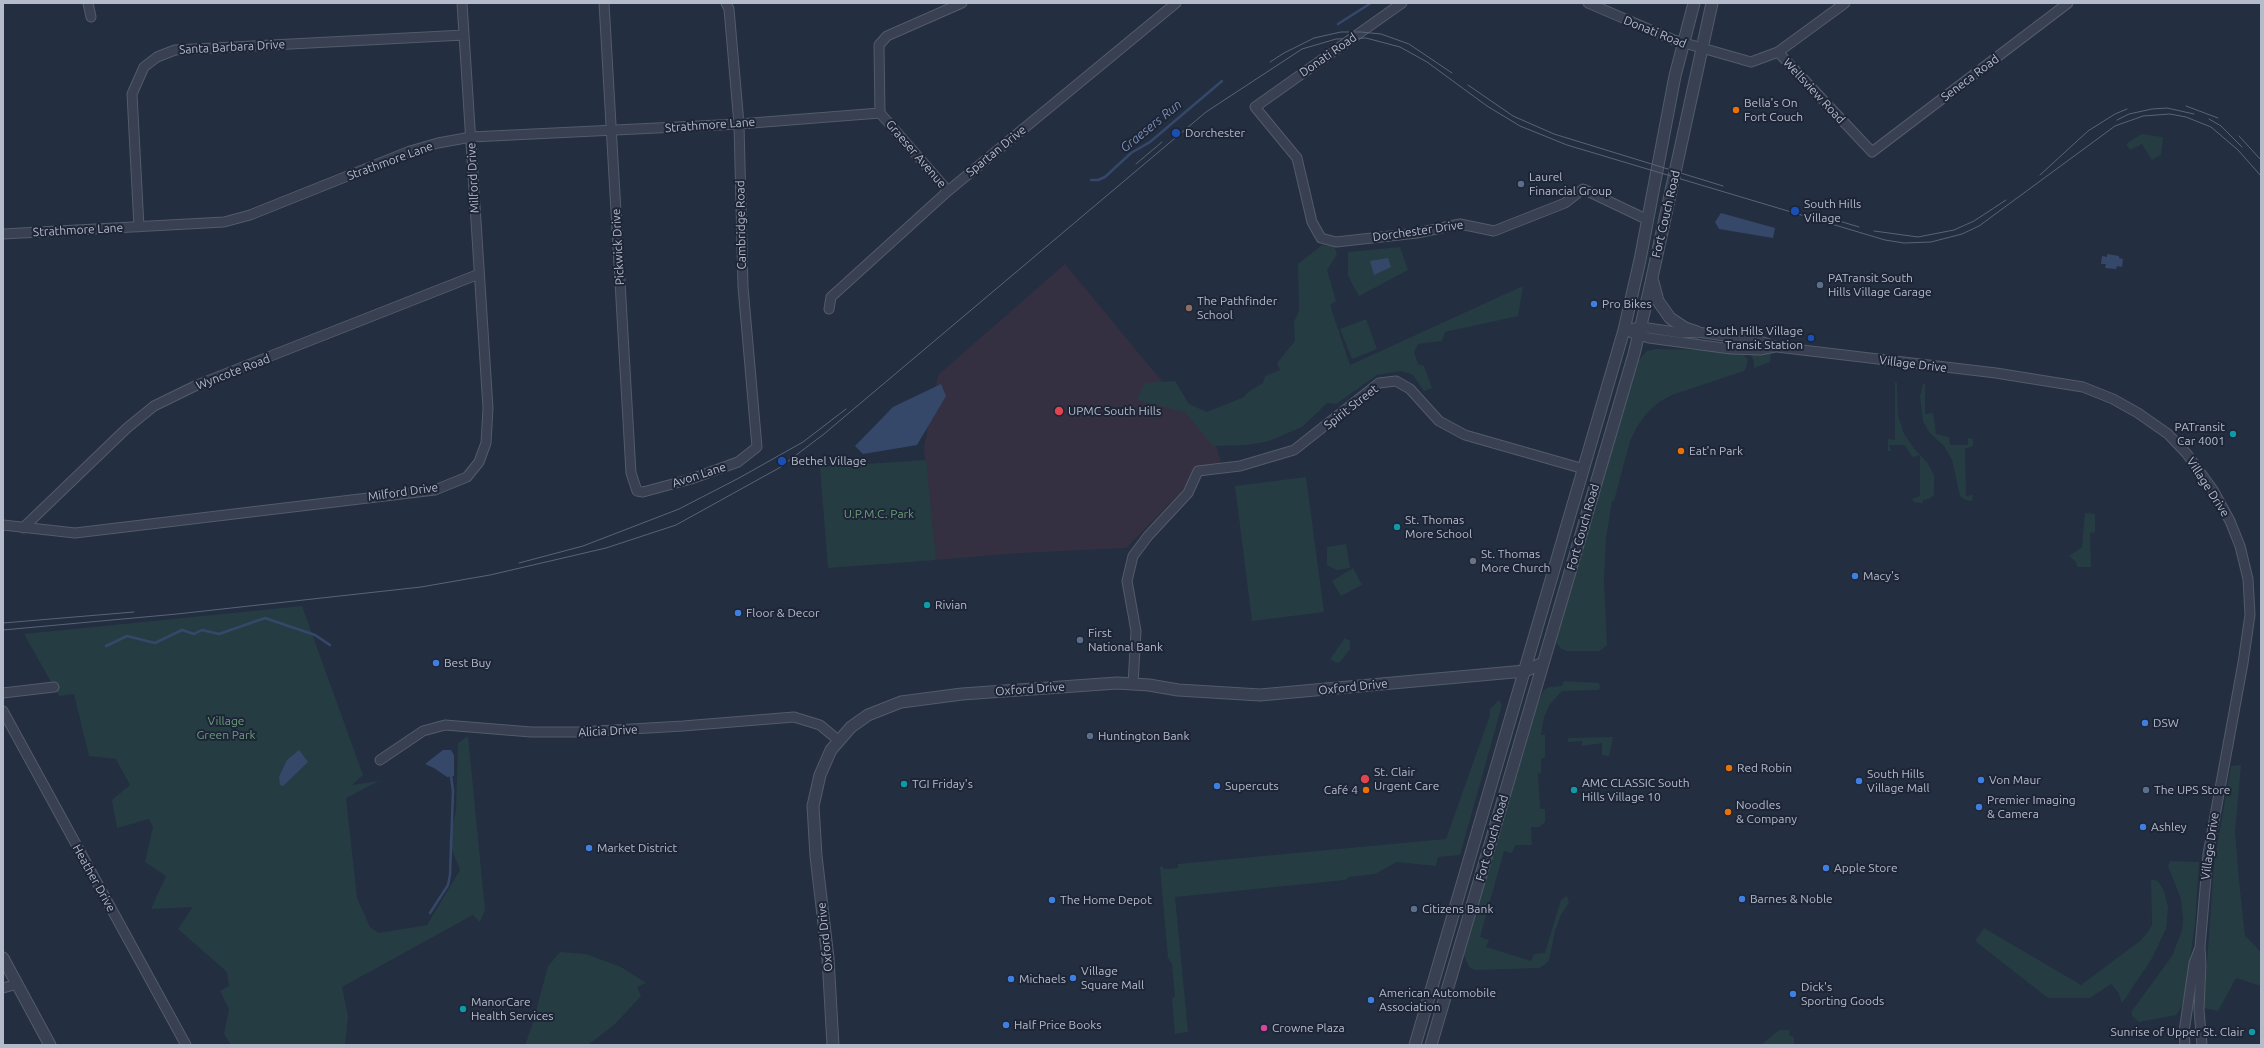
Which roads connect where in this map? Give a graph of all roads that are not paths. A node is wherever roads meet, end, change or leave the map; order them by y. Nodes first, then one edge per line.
1 (88, 3) edge
2 (462, 3) edge
3 (604, 3) edge
4 (726, 3) edge
5 (962, 3) edge
6 (1176, 3) edge
7 (1402, 3) edge
8 (1588, 3) edge
9 (1694, 3) edge
10 (1712, 3) edge
11 (1844, 3) edge
12 (2068, 3) edge
13 (91, 17) dead end
14 (464, 35) junction
15 (1682, 43) junction
16 (1702, 49) junction
17 (1778, 52) junction
18 (1255, 107) joint
19 (880, 113) junction
20 (739, 124) junction
21 (611, 131) junction
22 (471, 137) junction
23 (1872, 152) joint
24 (948, 191) junction
25 (1648, 220) junction
26 (139, 227) junction
27 (3, 234) edge
28 (479, 274) junction
29 (1652, 275) junction
30 (829, 309) dead end
31 (1624, 330) junction
32 (1639, 332) junction
33 (1697, 332) junction
34 (1777, 347) junction
35 (757, 447) joint
36 (1584, 469) junction
37 (637, 491) joint
38 (3, 526) edge
39 (23, 528) junction
40 (1543, 663) junction
41 (1525, 671) junction
42 (1540, 676) junction
43 (1133, 684) junction
44 (54, 687) dead end
45 (3, 693) edge
46 (3, 711) edge
47 (838, 740) junction
48 (380, 760) dead end
49 (2200, 947) junction
50 (3, 958) edge
51 (17, 984) junction
52 (3, 988) edge
53 (50, 1045) edge
54 (186, 1045) edge
55 (833, 1045) edge
56 (1415, 1045) edge
57 (1431, 1045) edge
58 (2184, 1045) edge
59 (2202, 1045) edge

1 - 13 street
2 - 14 street, Milford Drive
3 - 21 street, Pickwick Drive
4 - 20 street, Cambridge Road
5 - 19 street, Graeser Avenue
6 - 24 street, Spartan Drive
7 - 18 street, Donati Road
8 - 15 street, Donati Road
9 - 15 street, Fort Couch Road
10 - 16 street, Fort Couch Road
11 - 17 street
12 - 23 street, Seneca Road
14 - 22 street, Milford Drive
14 - 26 street, Santa Barbara Drive
15 - 16 street, Donati Road
15 - 25 street, Fort Couch Road
16 - 17 street, Wellsview Road
16 - 29 street, Fort Couch Road
17 - 23 street, Wellsview Road
18 - 25 street, Dorchester Drive
19 - 20 street, Strathmore Lane
19 - 24 street, Graeser Avenue
20 - 21 street, Strathmore Lane
20 - 35 street, Cambridge Road
21 - 22 street, Strathmore Lane
21 - 37 street, Pickwick Drive
22 - 26 street, Strathmore Lane
22 - 28 street, Milford Drive
24 - 30 street, Spartan Drive
25 - 31 street, Fort Couch Road
26 - 27 street, Strathmore Lane
28 - 39 street, Wyncote Road
28 - 39 street, Milford Drive
29 - 32 street, Fort Couch Road
29 - 33 street
31 - 32 street, Village Drive
31 - 36 street, Fort Couch Road
32 - 33 street, Village Drive
32 - 34 street, Village Drive
32 - 40 street, Fort Couch Road
33 - 34 street, Village Drive
34 - 49 street, Village Drive
35 - 37 street, Avon Lane
36 - 41 street, Fort Couch Road
36 - 43 street, Spirit Street
38 - 39 street, Milford Drive
40 - 41 street, Oxford Drive
40 - 42 street, Fort Couch Road
41 - 42 street
41 - 43 street, Oxford Drive
41 - 56 street, Fort Couch Road
42 - 57 street, Fort Couch Road
43 - 47 street, Oxford Drive
44 - 45 street
46 - 54 street, Heather Drive
47 - 48 street, Alicia Drive
47 - 55 street, Oxford Drive
49 - 58 street, Village Drive
49 - 59 street, Village Drive
50 - 51 street
51 - 52 street
51 - 53 street

